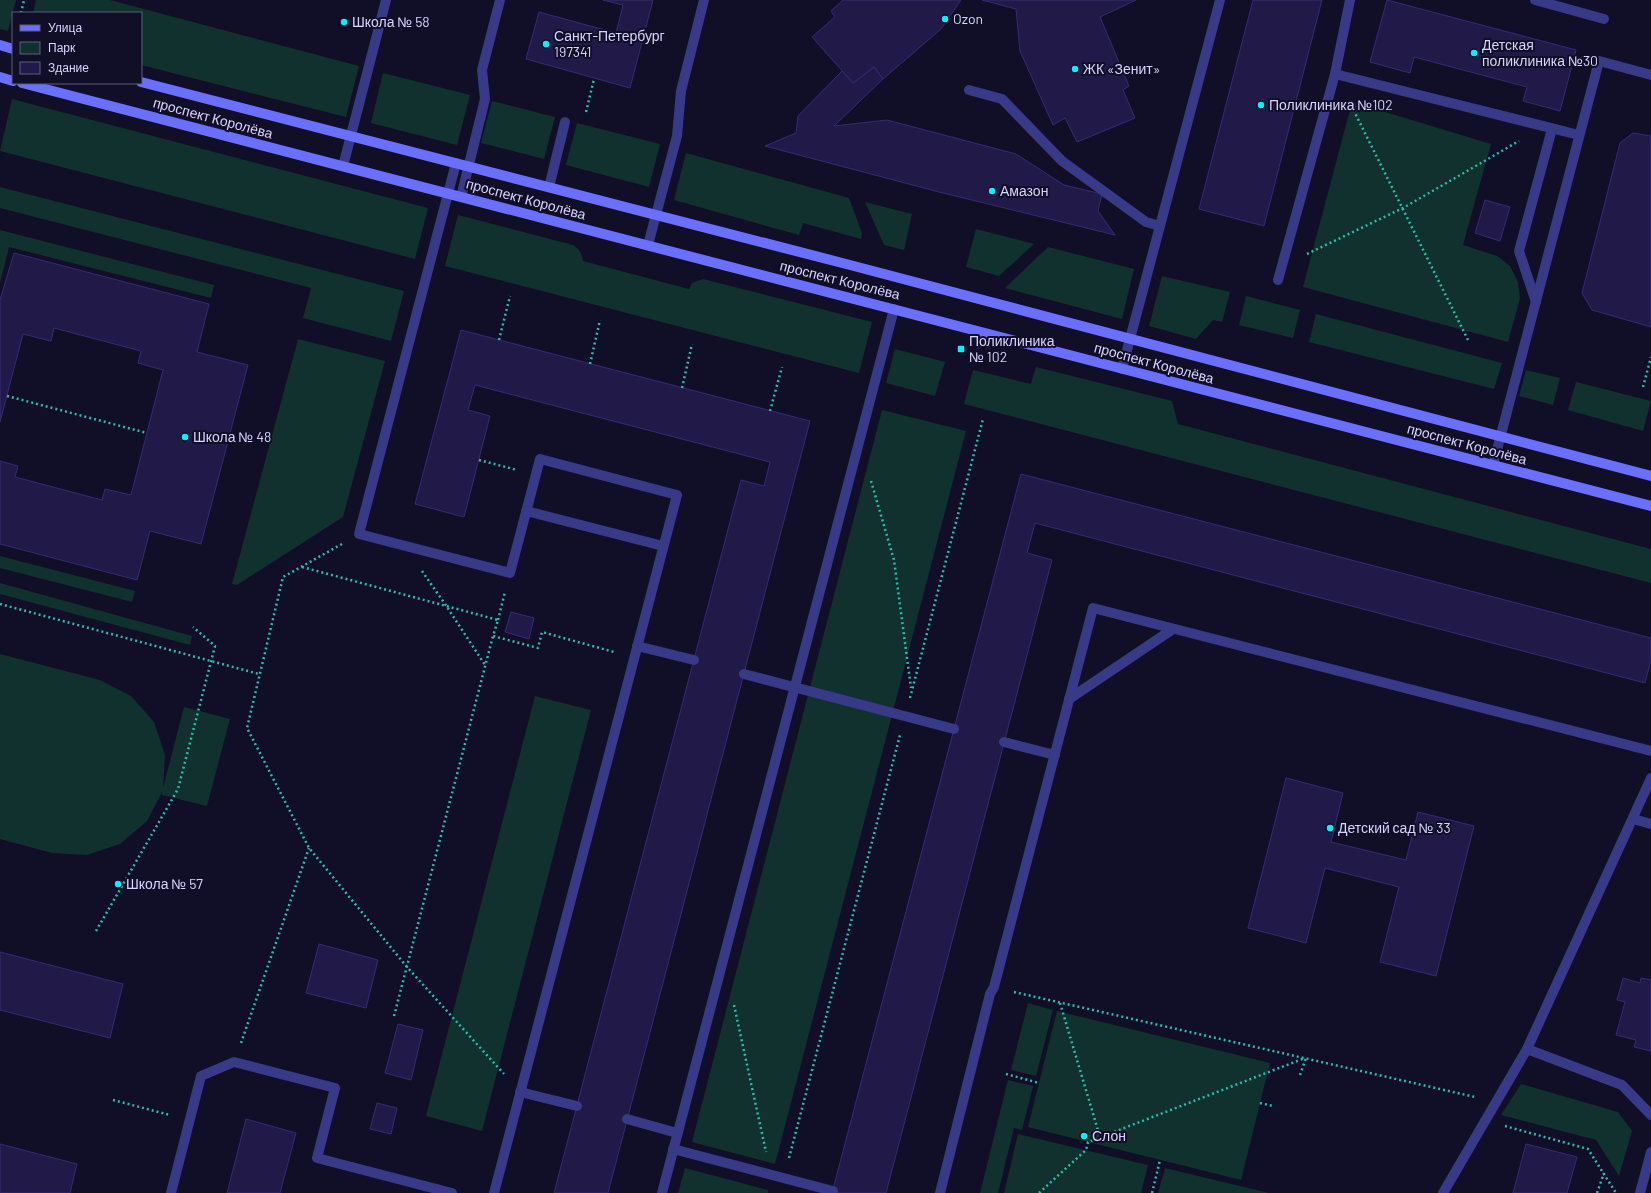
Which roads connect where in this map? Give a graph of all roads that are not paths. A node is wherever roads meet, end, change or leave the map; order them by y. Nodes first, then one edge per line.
1 (386, 0) edge
2 (500, 0) edge
3 (704, 0) edge
4 (1220, 0) edge
5 (1350, 0) edge
6 (1535, 0) edge
7 (1604, 18) dead end
8 (0, 46) edge
9 (12, 49) edge
10 (1335, 74) junction
11 (1651, 75) edge
12 (0, 77) edge
13 (12, 81) edge
14 (142, 82) edge
15 (26, 84) edge
16 (969, 90) dead end
17 (565, 122) dead end
18 (1547, 128) junction
19 (1579, 135) junction
20 (351, 136) junction
21 (456, 163) junction
22 (343, 166) junction
23 (468, 166) junction
24 (549, 187) junction
25 (449, 193) junction
26 (461, 197) junction
27 (656, 215) junction
28 (1160, 226) junction
29 (648, 245) junction
30 (1278, 280) dead end
31 (1536, 302) junction
32 (894, 308) junction
33 (1129, 340) junction
34 (1122, 369) junction
35 (1500, 436) junction
36 (1493, 465) junction
37 (1651, 476) edge
38 (1651, 506) edge
39 (526, 511) junction
40 (663, 546) junction
41 (1173, 628) junction
42 (637, 646) junction
43 (694, 660) dead end
44 (744, 674) dead end
45 (794, 687) junction
46 (1069, 699) junction
47 (954, 729) dead end
48 (1004, 742) dead end
49 (1651, 751) edge
50 (1055, 755) junction
51 (1651, 778) edge
52 (1633, 819) junction
53 (1651, 824) edge
54 (1527, 1049) junction
55 (520, 1092) junction
56 (577, 1106) dead end
57 (1651, 1115) edge
58 (627, 1120) dead end
59 (677, 1132) junction
60 (673, 1150) junction
61 (1651, 1152) edge
62 (833, 1191) dead end
63 (171, 1193) edge
64 (452, 1193) edge
65 (494, 1193) edge
66 (662, 1193) edge
67 (940, 1193) edge
68 (1443, 1193) edge
69 (1640, 1193) edge

1 - 20 lane
2 - 23 lane
3 - 27 lane
4 - 28 lane
5 - 10 lane
6 - 7 lane
8 - 9 street
10 - 18 lane
10 - 30 lane
11 - 19 lane
12 - 13 street
14 - 20 street, проспект Королёва
15 - 22 street, проспект Королёва
16 - 28 lane
17 - 24 lane
18 - 19 lane
18 - 31 lane
19 - 31 lane
20 - 21 street, проспект Королёва
20 - 22 lane
21 - 23 street, проспект Королёва
21 - 25 lane
22 - 25 street, проспект Королёва
23 - 24 street, проспект Королёва
23 - 26 lane
24 - 27 street, проспект Королёва
25 - 26 street, проспект Королёва
25 - 39 lane
26 - 29 street, проспект Королёва
27 - 29 lane
27 - 33 street, проспект Королёва
28 - 33 lane
29 - 32 street, проспект Королёва
31 - 35 lane
32 - 34 street, проспект Королёва
32 - 45 lane
33 - 34 lane
33 - 35 street, проспект Королёва
34 - 36 street, проспект Королёва
35 - 36 lane
35 - 37 street, проспект Королёва
36 - 38 street, проспект Королёва
39 - 40 lane
39 - 40 lane
40 - 42 lane
41 - 46 lane
41 - 46 lane
41 - 49 lane
42 - 43 lane
42 - 55 lane
44 - 45 lane
45 - 47 lane
45 - 59 lane
46 - 50 lane
48 - 50 lane
50 - 67 lane
51 - 52 lane
52 - 53 lane
52 - 54 lane
54 - 57 lane
54 - 68 lane
55 - 56 lane
55 - 65 lane
58 - 59 lane
59 - 60 lane
60 - 62 lane
60 - 66 lane
61 - 69 lane
63 - 64 lane

